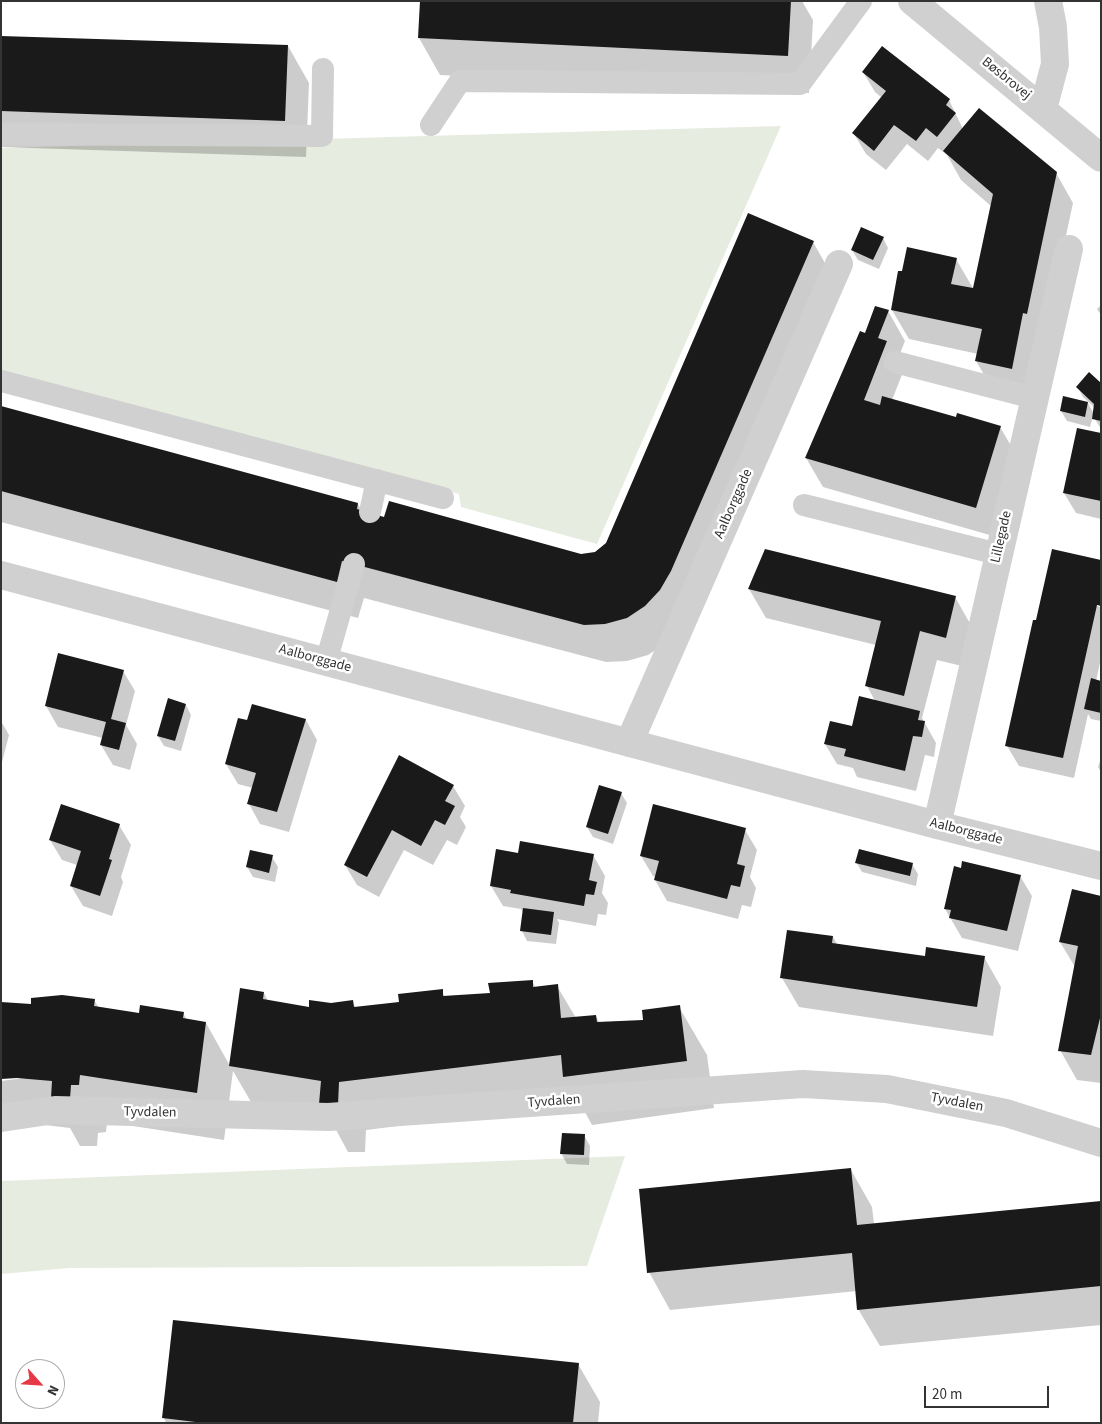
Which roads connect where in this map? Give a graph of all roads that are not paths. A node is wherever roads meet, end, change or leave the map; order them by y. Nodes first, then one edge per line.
1 (862, 1) edge
2 (912, 1) edge
3 (1048, 1) edge
4 (323, 69) dead end
5 (1043, 109) junction
6 (431, 126) dead end
7 (1, 134) edge
8 (1101, 158) edge
9 (1068, 249) dead end
10 (839, 264) dead end
11 (894, 362) dead end
12 (1, 381) edge
13 (1034, 398) junction
14 (377, 480) junction
15 (443, 498) dead end
16 (804, 506) dead end
17 (370, 512) dead end
18 (998, 554) junction
19 (354, 564) dead end
20 (1, 575) edge
21 (326, 662) junction
22 (629, 743) junction
23 (937, 825) junction
24 (1101, 866) edge
25 (1, 1118) edge
26 (1101, 1143) edge

1 - 6 lane
2 - 5 street, Bøsbrovej
3 - 5 street
4 - 7 lane
5 - 8 street, Bøsbrovej
9 - 13 street, Lillegade
10 - 22 street, Aalborggade
11 - 13 lane
12 - 14 lane
13 - 18 street, Lillegade
14 - 15 lane
14 - 17 lane
16 - 18 lane
18 - 23 street, Lillegade
19 - 21 lane
20 - 21 street, Aalborggade
21 - 22 street, Aalborggade
22 - 23 street, Aalborggade
23 - 24 street, Aalborggade
25 - 26 street, Tyvdalen

